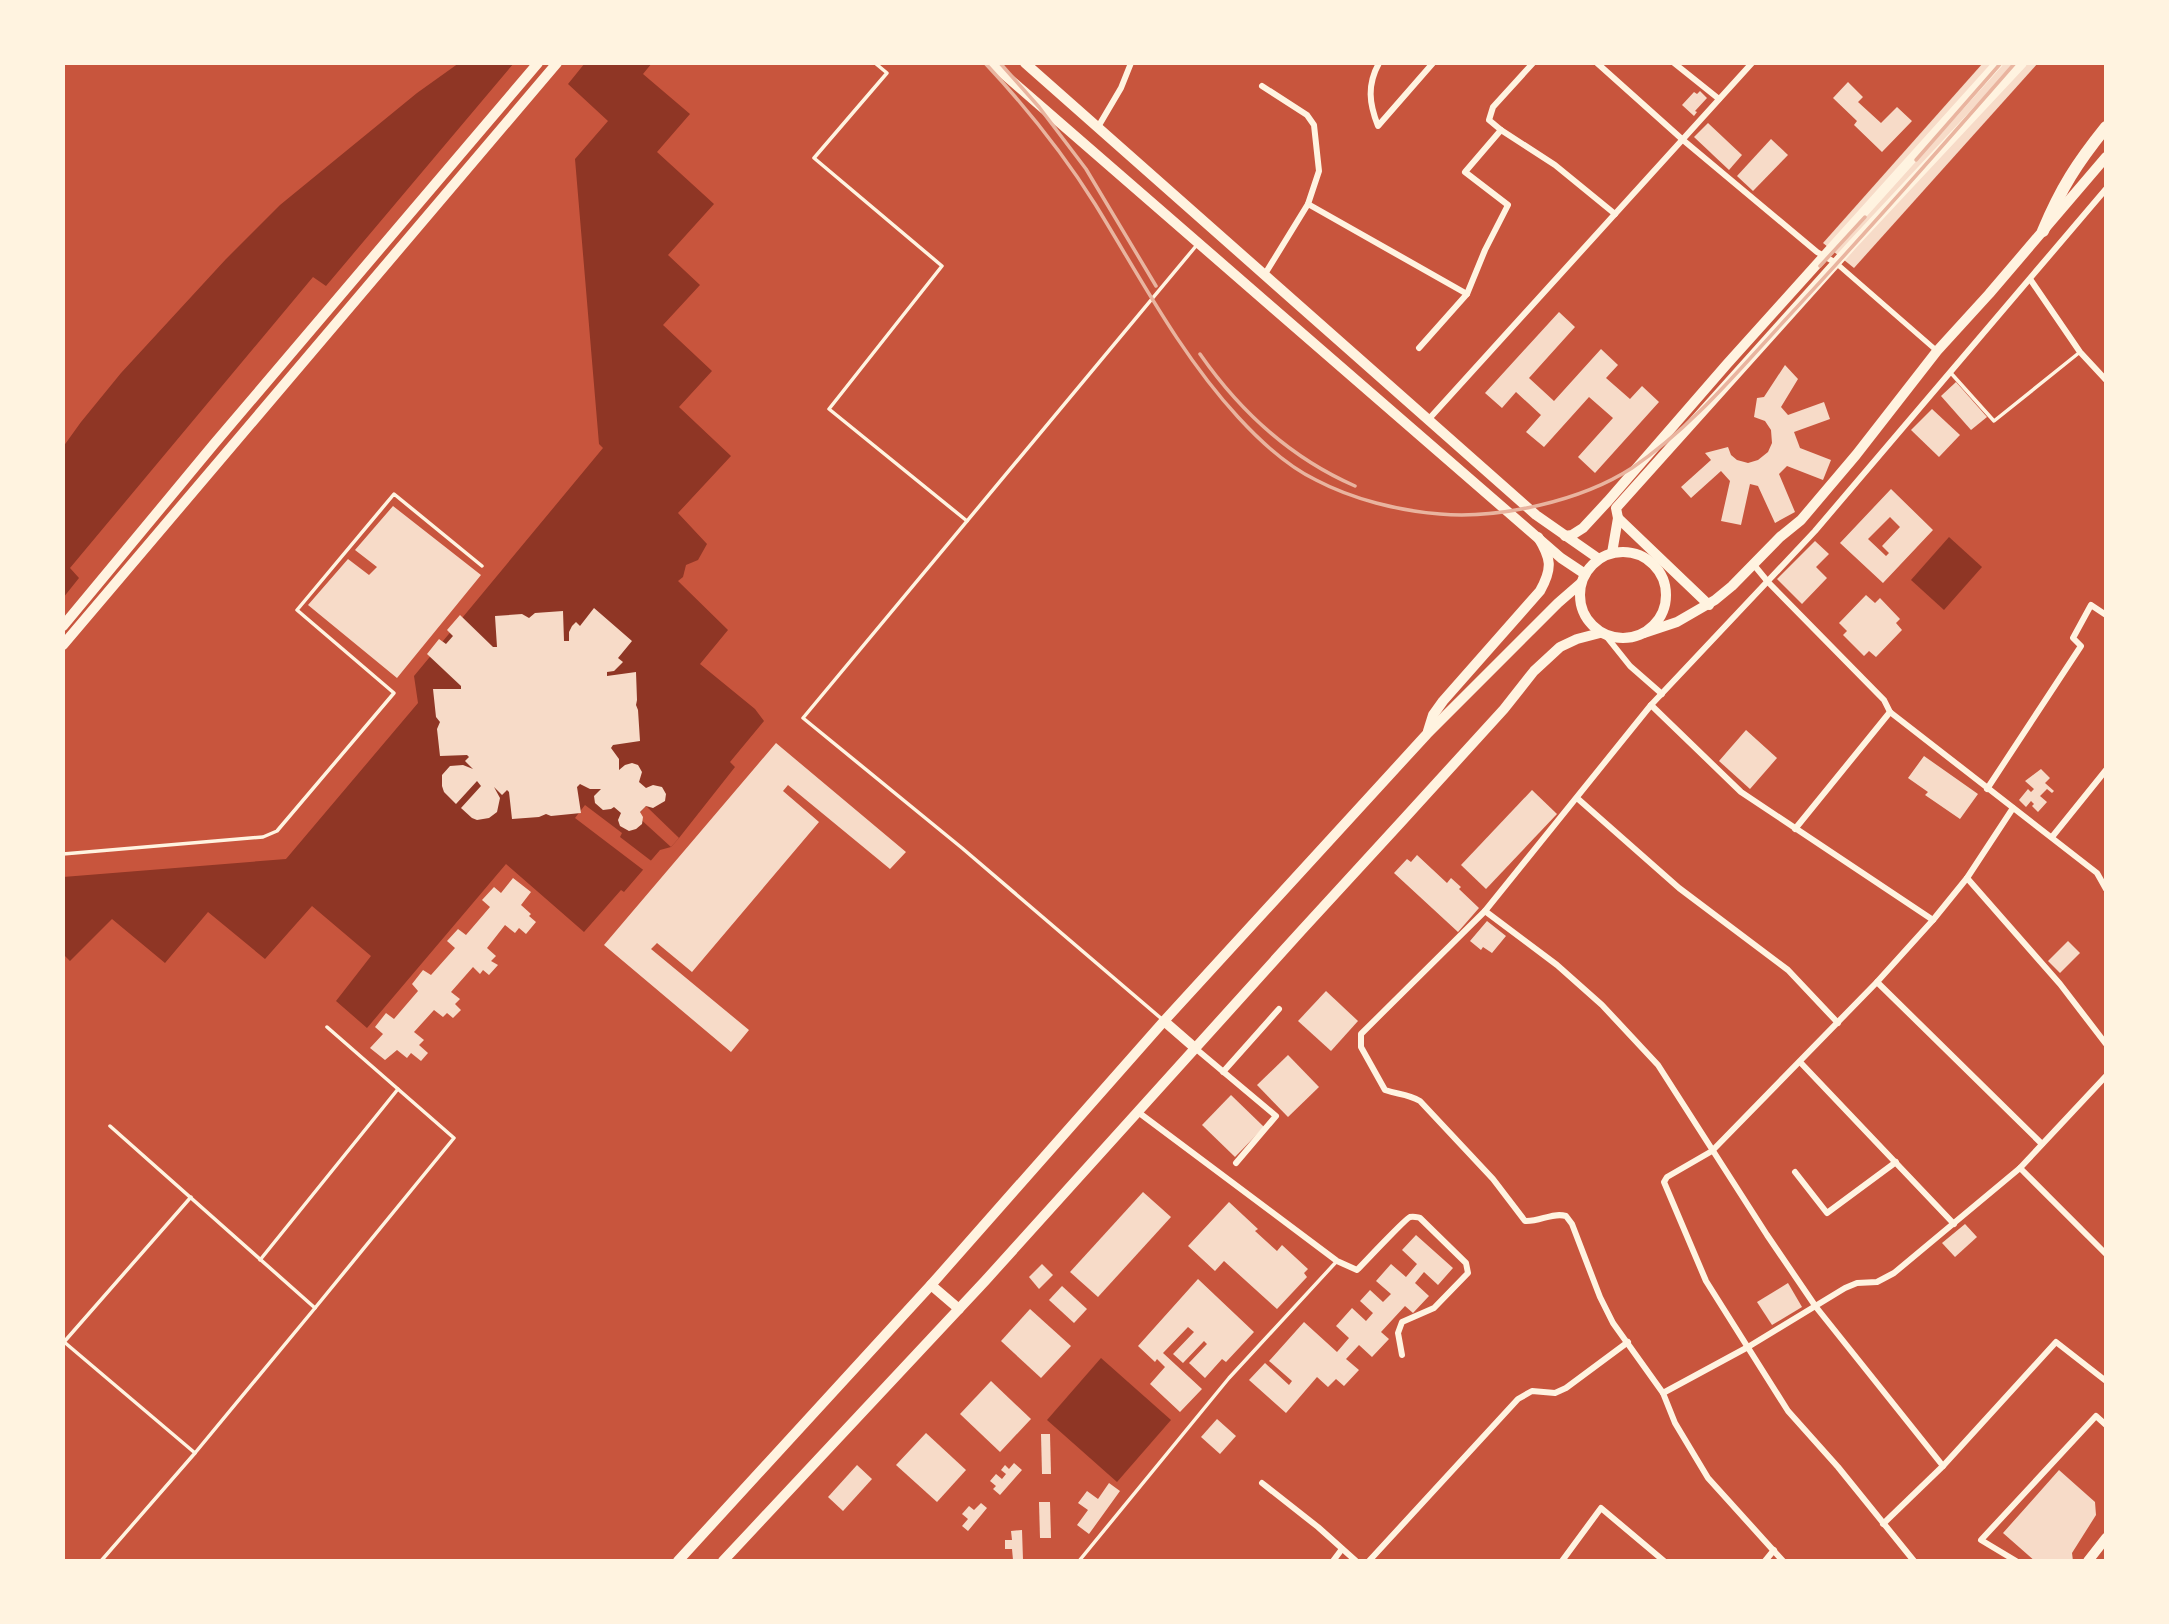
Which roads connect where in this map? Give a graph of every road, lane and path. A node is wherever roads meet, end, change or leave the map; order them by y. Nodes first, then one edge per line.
1 (538, 63) edge
2 (557, 63) edge
3 (876, 63) edge
4 (991, 63) edge
5 (1025, 63) edge
6 (1131, 63) edge
7 (1379, 63) edge
8 (1433, 63) edge
9 (1519, 63) edge
10 (1533, 63) edge
11 (1597, 63) edge
12 (1674, 63) edge
13 (1752, 63) edge
14 (1998, 63) edge
15 (2022, 63) edge
16 (1527, 69) junction
17 (1262, 86) dead end
18 (1719, 99) junction
19 (1098, 127) junction
20 (2106, 127) edge
21 (1501, 130) junction
22 (1683, 140) junction
23 (2106, 157) edge
24 (2106, 189) edge
25 (1308, 204) junction
26 (1615, 214) junction
27 (2043, 231) junction
28 (1200, 242) junction
29 (1824, 256) junction
30 (1836, 262) junction
31 (1265, 274) junction
32 (2030, 279) junction
33 (1467, 294) junction
34 (1419, 348) dead end
35 (1937, 351) junction
36 (2080, 352) junction
37 (1950, 372) junction
38 (2106, 380) edge
39 (1429, 420) junction
40 (1618, 518) junction
41 (967, 521) junction
42 (1565, 536) junction
43 (1538, 537) junction
44 (1612, 553) junction
45 (1599, 559) junction
46 (1754, 565) junction
47 (482, 566) dead end
48 (1583, 579) junction
49 (1768, 582) junction
50 (1709, 605) junction
51 (2106, 615) edge
52 (63, 626) edge
53 (1644, 633) junction
54 (1603, 634) junction
55 (63, 645) edge
56 (1662, 694) junction
57 (1651, 705) junction
58 (1890, 712) junction
59 (1427, 734) junction
60 (2106, 770) edge
61 (1987, 789) junction
62 (1577, 798) junction
63 (2013, 808) junction
64 (1796, 829) junction
65 (2052, 837) junction
66 (63, 854) edge
67 (1967, 878) junction
68 (2106, 889) edge
69 (1485, 911) junction
70 (1933, 920) junction
71 (1877, 982) junction
72 (1279, 1009) dead end
73 (1164, 1021) junction
74 (1838, 1023) junction
75 (327, 1027) dead end
76 (2106, 1044) edge
77 (1195, 1048) junction
78 (1800, 1062) junction
79 (1223, 1072) junction
80 (2106, 1076) edge
81 (398, 1089) junction
82 (1138, 1112) junction
83 (110, 1126) dead end
84 (2042, 1144) junction
85 (1712, 1151) junction
86 (1896, 1162) junction
87 (1236, 1163) dead end
88 (2020, 1168) junction
89 (1795, 1172) dead end
90 (191, 1197) junction
91 (1954, 1224) junction
92 (2106, 1254) edge
93 (260, 1260) junction
94 (1337, 1261) junction
95 (932, 1285) junction
96 (1816, 1307) junction
97 (315, 1308) junction
98 (959, 1309) junction
99 (63, 1341) edge
100 (1628, 1342) junction
101 (1748, 1347) junction
102 (1402, 1355) dead end
103 (2106, 1381) edge
104 (1662, 1393) junction
105 (2106, 1425) edge
106 (195, 1453) junction
107 (1943, 1466) junction
108 (1262, 1483) dead end
109 (1883, 1524) junction
110 (2106, 1538) edge
111 (1342, 1549) junction
112 (1774, 1550) junction
113 (102, 1561) edge
114 (678, 1561) edge
115 (723, 1561) edge
116 (1079, 1561) edge
117 (1333, 1561) edge
118 (1356, 1561) edge
119 (1369, 1561) edge
120 (1562, 1561) edge
121 (1664, 1561) edge
122 (1765, 1561) edge
123 (1783, 1561) edge
124 (1914, 1561) edge
125 (2015, 1561) edge
126 (2088, 1561) edge

1 - 52 main road
2 - 55 main road
3 - 41 lane
4 - 28 main road
5 - 19 main road
6 - 19 street
7 - 8 street
9 - 16 street
10 - 16 street
11 - 22 street
12 - 18 street
13 - 18 street
14 - 29 main road
15 - 30 main road
16 - 21 street
17 - 25 street
18 - 22 street
19 - 31 main road
20 - 27 highway
21 - 26 street
21 - 33 street
22 - 26 street
22 - 29 street
23 - 27 main road
24 - 32 street
25 - 31 street
25 - 33 street
26 - 39 street
27 - 35 main road
28 - 41 lane
28 - 43 main road
29 - 30 street
29 - 42 main road
30 - 35 street
30 - 40 main road
31 - 39 main road
32 - 36 street
32 - 37 street
33 - 34 street
35 - 46 main road
36 - 37 lane
36 - 38 street
37 - 49 street
39 - 42 main road
40 - 44 main road
40 - 50 main road
41 - 73 lane
42 - 45 main road
43 - 48 main road
43 - 59 main road
44 - 45 main road
44 - 53 main road
45 - 48 main road
46 - 49 street
46 - 50 main road
47 - 66 lane
48 - 54 main road
48 - 59 main road
49 - 56 street
49 - 58 street
50 - 53 main road
51 - 61 street
53 - 54 main road
54 - 56 street
54 - 77 main road
56 - 57 street
57 - 62 street
57 - 64 street
58 - 61 street
58 - 64 street
59 - 73 main road
60 - 65 street
61 - 63 street
62 - 69 street
62 - 74 street
63 - 65 street
63 - 67 street
64 - 70 street
65 - 68 street
67 - 70 street
67 - 76 street
69 - 85 street
69 - 100 street
70 - 71 street
71 - 74 street
71 - 84 street
72 - 79 street
73 - 77 main road
73 - 95 main road
74 - 78 street
75 - 81 lane
77 - 79 street
77 - 82 main road
78 - 85 street
78 - 86 street
79 - 87 street
80 - 84 street
81 - 93 lane
81 - 97 lane
82 - 94 street
82 - 98 main road
83 - 90 lane
84 - 88 street
85 - 96 street
85 - 101 street
86 - 89 street
86 - 91 street
88 - 91 street
88 - 92 street
90 - 93 lane
90 - 99 lane
91 - 96 street
93 - 97 lane
94 - 102 street
94 - 116 lane
95 - 98 main road
95 - 114 main road
96 - 101 street
96 - 107 street
97 - 106 lane
98 - 115 main road
99 - 106 lane
100 - 104 street
100 - 119 street
101 - 104 street
101 - 109 street
103 - 107 street
104 - 112 street
105 - 125 street
106 - 113 lane
107 - 109 street
108 - 111 street
109 - 124 street
110 - 126 main road
111 - 117 street
111 - 118 street
112 - 122 street
112 - 123 street
120 - 121 street

